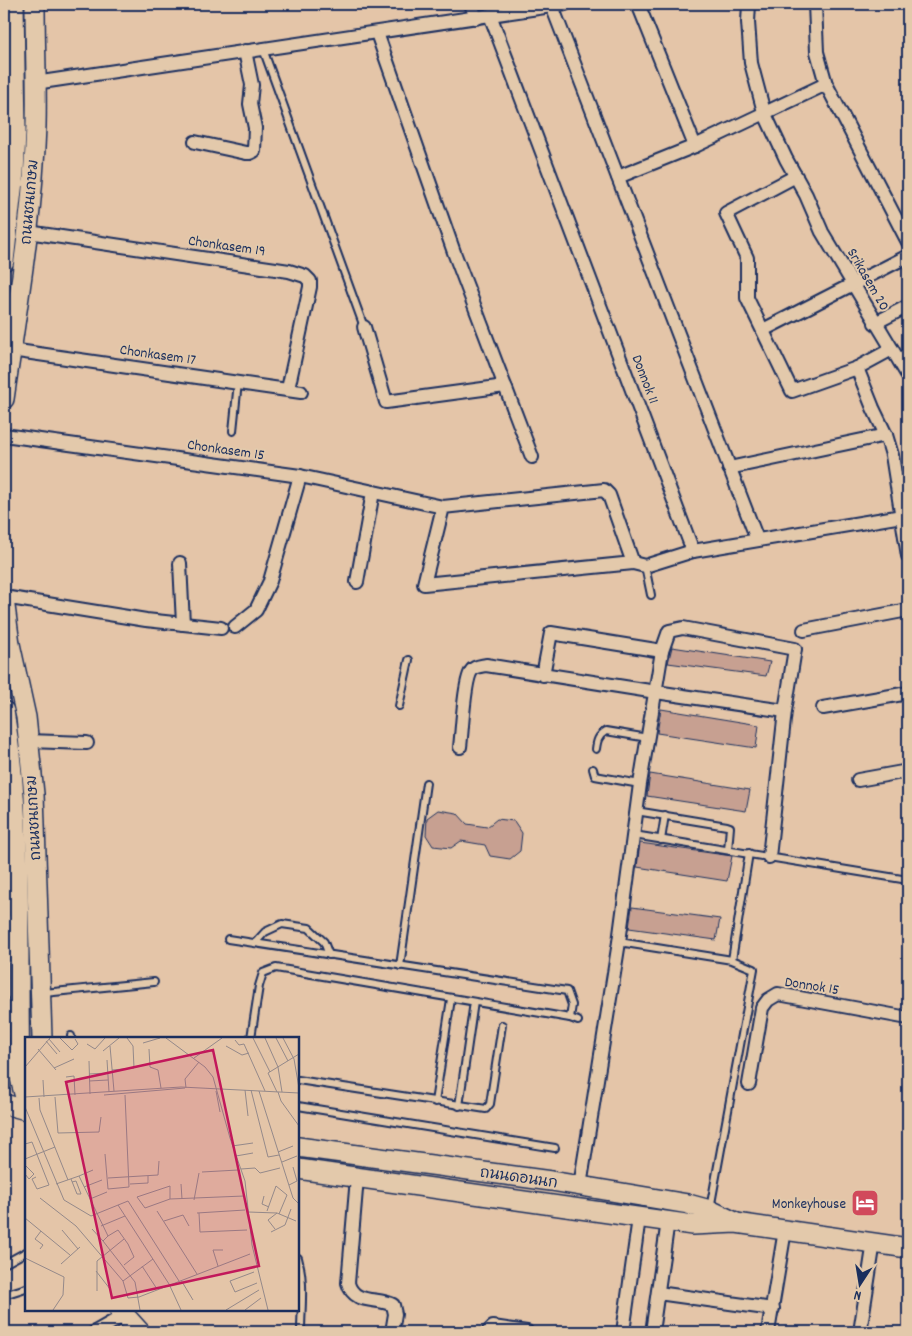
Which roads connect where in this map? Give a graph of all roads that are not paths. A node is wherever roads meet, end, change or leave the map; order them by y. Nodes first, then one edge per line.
1 (14, 4) edge
2 (34, 4) edge
3 (471, 4) edge
4 (638, 4) edge
5 (749, 4) edge
6 (815, 4) edge
7 (558, 5) edge
8 (490, 15) junction
9 (476, 18) junction
10 (377, 33) junction
11 (263, 49) junction
12 (245, 51) junction
13 (35, 83) junction
14 (826, 84) junction
15 (764, 112) junction
16 (195, 142) dead end
17 (695, 146) junction
18 (796, 176) junction
19 (618, 177) junction
20 (28, 232) junction
21 (908, 242) edge
22 (908, 256) edge
23 (4, 261) edge
24 (853, 283) junction
25 (908, 306) edge
26 (875, 323) junction
27 (364, 327) joint
28 (763, 330) junction
29 (892, 349) junction
30 (11, 350) junction
31 (857, 368) junction
32 (908, 376) edge
33 (238, 382) junction
34 (506, 386) junction
35 (295, 390) joint
36 (4, 399) edge
37 (232, 431) dead end
38 (4, 435) edge
39 (886, 435) junction
40 (532, 456) dead end
41 (729, 468) junction
42 (300, 476) junction
43 (373, 492) junction
44 (443, 507) junction
45 (904, 516) edge
46 (757, 539) junction
47 (693, 551) junction
48 (908, 556) edge
49 (180, 563) dead end
50 (639, 565) junction
51 (357, 582) dead end
52 (651, 595) dead end
53 (4, 598) edge
54 (908, 610) edge
55 (183, 624) junction
56 (235, 627) dead end
57 (221, 628) dead end
58 (804, 630) dead end
59 (662, 651) junction
60 (409, 660) dead end
61 (543, 675) junction
62 (656, 692) junction
63 (908, 693) edge
64 (398, 706) dead end
65 (823, 708) dead end
66 (4, 711) edge
67 (785, 711) junction
68 (648, 738) junction
69 (28, 742) junction
70 (87, 743) dead end
71 (6, 746) edge
72 (460, 747) dead end
73 (596, 749) dead end
74 (593, 769) dead end
75 (908, 771) edge
76 (858, 780) dead end
77 (426, 783) dead end
78 (640, 784) junction
79 (636, 811) junction
80 (665, 815) junction
81 (634, 835) junction
82 (661, 840) junction
83 (728, 850) junction
84 (749, 854) junction
85 (769, 857) junction
86 (908, 880) edge
87 (11, 920) edge
88 (228, 939) dead end
89 (619, 942) junction
90 (254, 943) junction
91 (329, 955) junction
92 (732, 960) junction
93 (400, 966) junction
94 (154, 982) dead end
95 (40, 994) junction
96 (451, 999) junction
97 (474, 1002) junction
98 (570, 1018) junction
99 (908, 1018) edge
100 (578, 1021) dead end
101 (502, 1025) dead end
102 (42, 1037) edge
103 (250, 1037) edge
104 (299, 1080) edge
105 (749, 1084) dead end
106 (25, 1097) edge
107 (435, 1102) junction
108 (4, 1104) edge
109 (299, 1106) edge
110 (459, 1106) junction
111 (25, 1110) edge
112 (299, 1147) edge
113 (556, 1148) dead end
114 (299, 1169) edge
115 (357, 1178) junction
116 (580, 1186) junction
117 (710, 1210) junction
118 (639, 1218) junction
119 (668, 1221) junction
120 (736, 1223) junction
121 (785, 1230) junction
122 (874, 1242) junction
123 (908, 1248) edge
124 (25, 1253) edge
125 (299, 1262) edge
126 (4, 1264) edge
127 (25, 1288) edge
128 (658, 1293) junction
129 (4, 1295) edge
130 (773, 1309) junction
131 (123, 1312) edge
132 (95, 1332) edge
133 (140, 1332) edge
134 (301, 1332) edge
135 (392, 1332) edge
136 (488, 1332) edge
137 (527, 1332) edge
138 (623, 1332) edge
139 (652, 1332) edge
140 (768, 1332) edge
141 (860, 1332) edge

1 - 23 main road, ถนนชนเกษม
2 - 13 main road, ถนนชนเกษม
3 - 9 street
4 - 17 street
5 - 15 street, Srikasem 20
6 - 14 street
7 - 8 street
7 - 19 street
8 - 9 street
8 - 47 street, Donnok 11
9 - 10 street
10 - 11 street
10 - 34 street
11 - 12 street
11 - 27 lane
12 - 13 street
12 - 16 street
13 - 20 main road, ถนนชนเกษม
14 - 15 street
14 - 21 street
15 - 17 street
15 - 18 street, Srikasem 20
17 - 19 street
18 - 24 street, Srikasem 20
18 - 28 street
19 - 41 street
20 - 30 main road, ถนนชนเกษม
20 - 35 street, Chonkasem 19
22 - 24 street
24 - 26 street, Srikasem 20
24 - 28 street
25 - 26 street
26 - 29 street, Srikasem 20
27 - 34 street
28 - 31 street
29 - 31 street
29 - 32 street, Srikasem 20
30 - 33 street, Chonkasem 17
30 - 36 main road, ถนนชนเกษม
31 - 39 street
33 - 35 street, Chonkasem 17
33 - 37 lane
34 - 40 street
38 - 42 street, Chonkasem 15
39 - 41 street
39 - 45 street
41 - 46 street
42 - 43 street, Chonkasem 15
42 - 56 street
43 - 44 street, Chonkasem 15
43 - 51 street
44 - 50 street, Chonkasem 15
44 - 50 street
45 - 46 street
45 - 48 street
46 - 47 street
47 - 50 street
49 - 55 street
50 - 52 lane
53 - 55 street
53 - 69 main road, ถนนชนเกษม
54 - 58 street
55 - 57 street
59 - 61 street
59 - 62 street
59 - 67 street
60 - 64 lane
61 - 62 street
61 - 72 street
62 - 67 street
62 - 68 street
63 - 65 street
66 - 71 main road, ถนนชนเกษม
67 - 85 street
68 - 73 lane
68 - 78 street
69 - 70 street
69 - 95 main road, ถนนชนเกษม
71 - 87 main road, ถนนชนเกษม
74 - 78 lane
75 - 76 street
77 - 93 lane
78 - 79 street
79 - 80 lane
79 - 81 street
80 - 82 lane
80 - 83 lane
81 - 82 lane
81 - 89 street
82 - 83 lane
83 - 84 lane
84 - 85 lane
84 - 92 lane
85 - 86 lane
87 - 106 main road, ถนนชนเกษม
88 - 90 lane
89 - 92 lane
89 - 116 street
90 - 91 lane
90 - 91 lane
91 - 93 lane
92 - 117 lane
93 - 98 lane
94 - 95 lane
95 - 102 main road, ถนนชนเกษม
96 - 97 lane
96 - 103 lane
96 - 107 lane
97 - 98 lane
97 - 110 lane
98 - 100 lane
99 - 105 street, Donnok 15
101 - 110 lane
104 - 107 lane
107 - 110 lane
108 - 111 main road
109 - 113 lane
112 - 116 main road, ถนนดอนนก
114 - 115 main road, ถนนดอนนก
115 - 118 main road, ถนนดอนนก
115 - 135 street
116 - 117 main road, ถนนดอนนก
117 - 120 main road, ถนนดอนนก
118 - 119 main road, ถนนดอนนก
118 - 138 street
119 - 120 main road, ถนนดอนนก
119 - 128 street
120 - 121 main road, ถนนดอนนก
121 - 122 main road, ถนนดอนนก
121 - 130 street
122 - 123 main road, ถนนดอนนก
122 - 141 street
124 - 126 lane
125 - 134 lane
127 - 129 lane
128 - 130 street
128 - 139 street
130 - 140 street
131 - 132 street
131 - 133 main road
136 - 137 street

